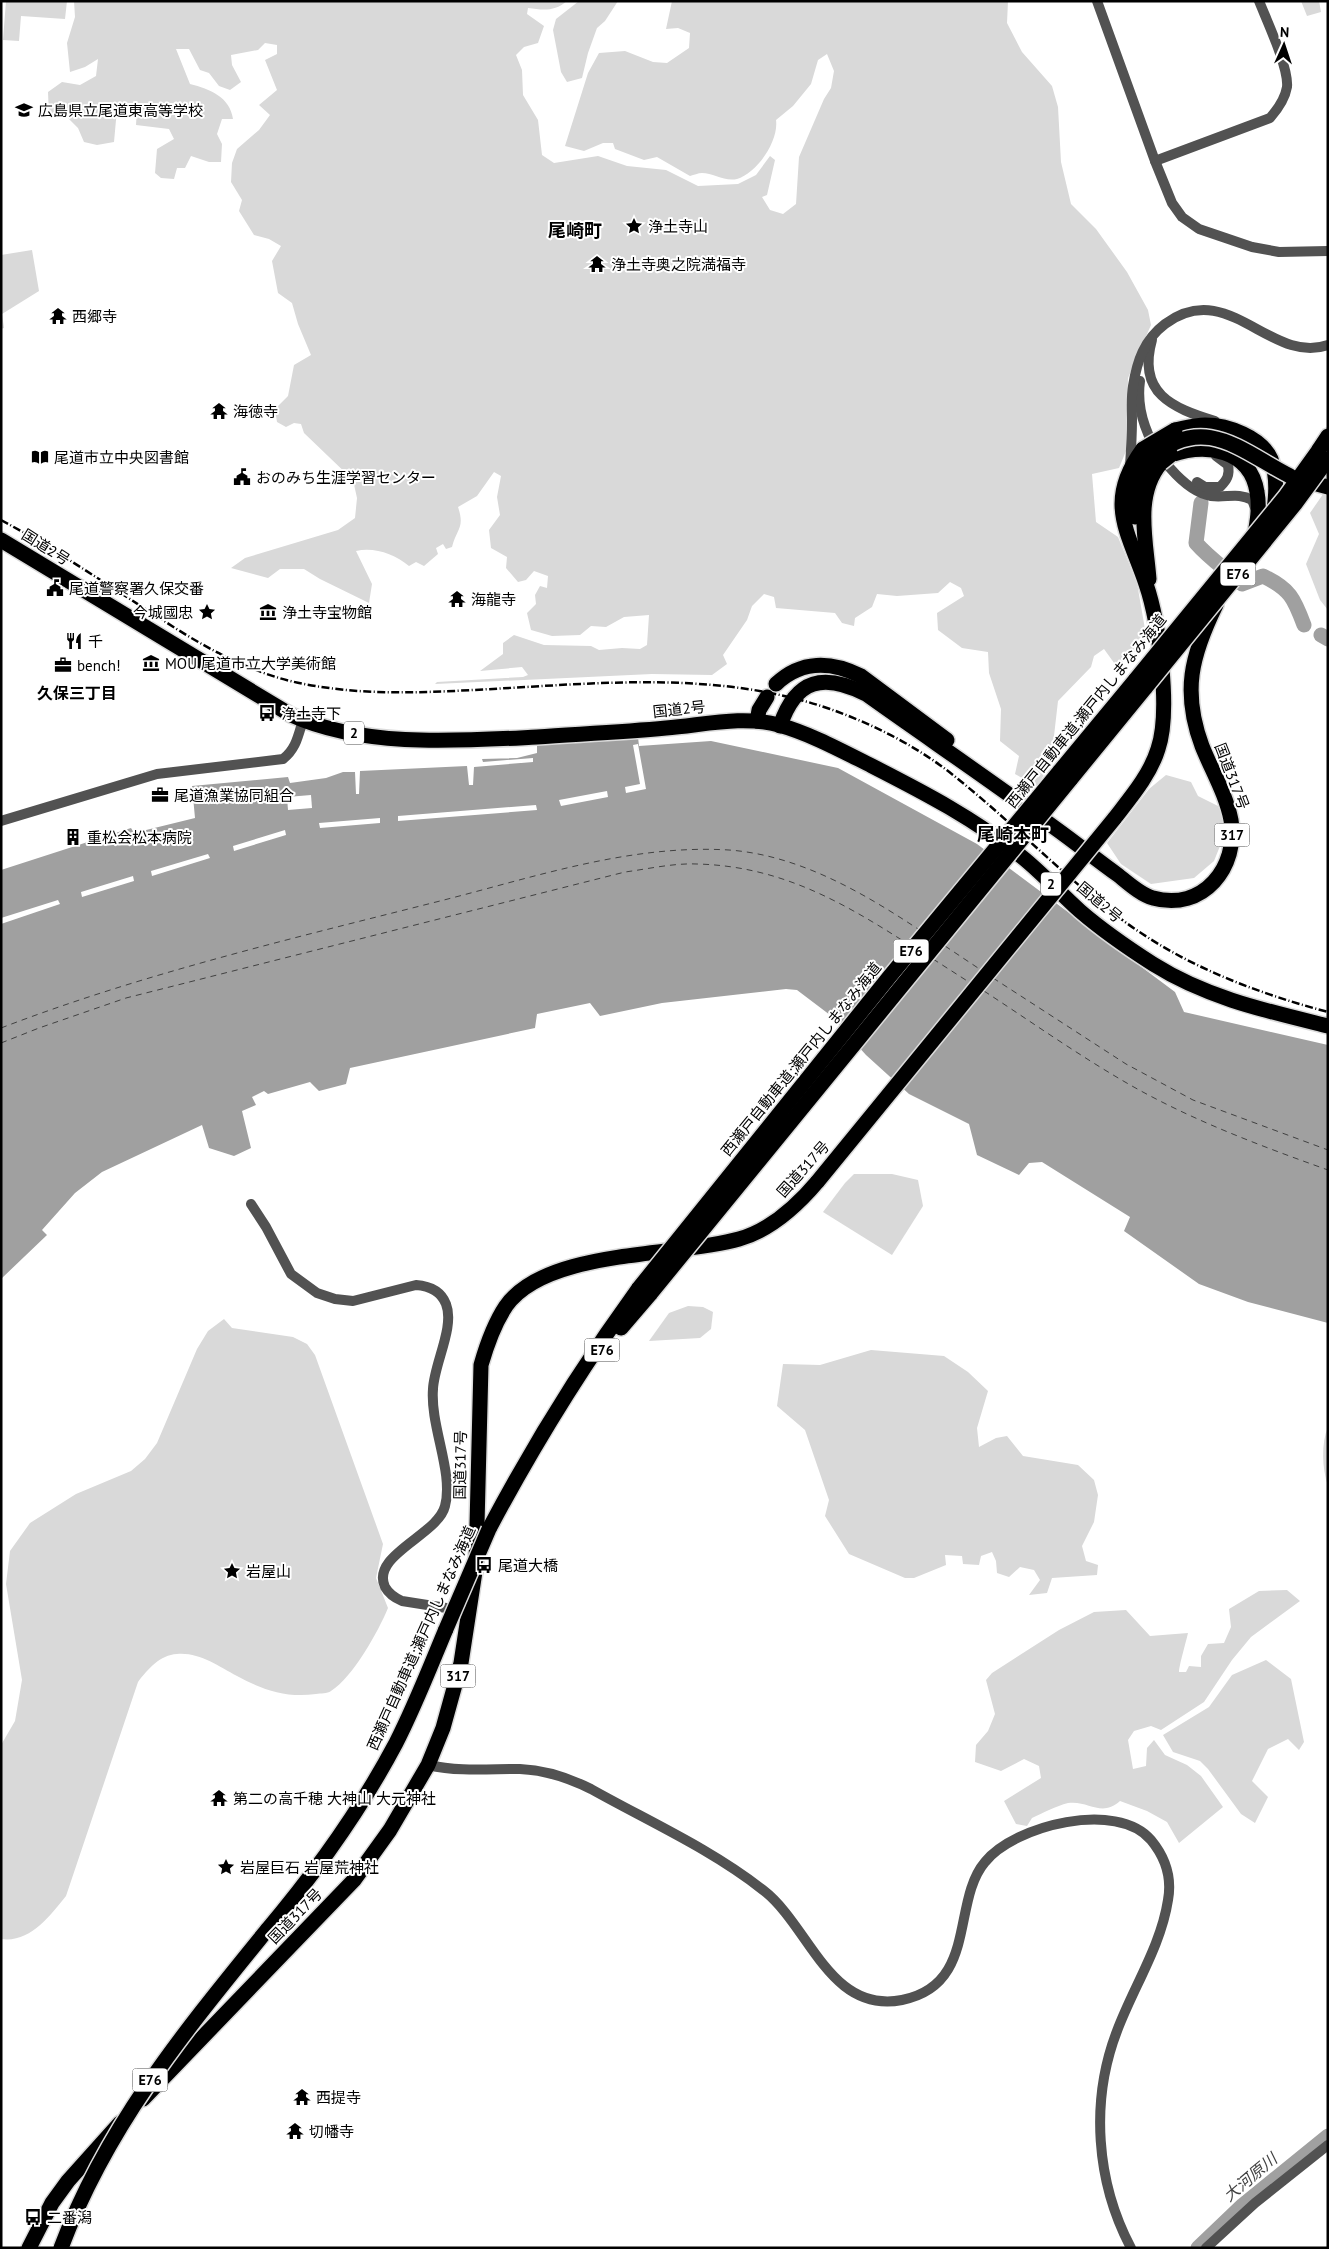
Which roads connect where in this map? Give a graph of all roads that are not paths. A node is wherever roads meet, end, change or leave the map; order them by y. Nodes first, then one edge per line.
1 (1097, 1) edge
2 (1259, 1) edge
3 (1155, 161) junction
4 (1328, 251) edge
5 (1153, 337) junction
6 (1328, 346) edge
7 (1141, 368) junction
8 (1242, 433) junction
9 (1328, 436) edge
10 (1162, 455) junction
11 (1323, 455) edge
12 (1130, 467) junction
13 (1328, 487) edge
14 (1258, 517) junction
15 (1, 540) edge
16 (1253, 548) junction
17 (1146, 585) junction
18 (1150, 603) junction
19 (776, 684) dead end
20 (767, 697) dead end
21 (303, 720) junction
22 (757, 721) junction
23 (780, 726) junction
24 (1, 821) edge
25 (1053, 827) junction
26 (1328, 1026) edge
27 (251, 1204) dead end
28 (469, 1614) junction
29 (428, 1765) junction
30 (1328, 2145) edge
31 (29, 2248) edge
32 (61, 2248) edge
33 (1131, 2248) edge
34 (1206, 2248) edge

1 - 3 street
2 - 3 street
3 - 4 street
5 - 6 street
5 - 7 street
5 - 8 street
5 - 12 street
7 - 10 street
7 - 14 street
8 - 10 highway, 国道317号 / 317, bridge
8 - 16 highway, 国道317号 / 317
9 - 11 highway, 西瀬戸自動車道;瀬戸内しまなみ海道 / E76
10 - 12 highway, 国道317号 / 317
10 - 13 highway, bridge
10 - 14 highway, 国道317号 / 317
10 - 17 highway
10 - 18 highway, 国道317号 / 317
11 - 32 highway, 西瀬戸自動車道;瀬戸内しまなみ海道 / E76, bridge
12 - 17 highway, 国道317号 / 317
14 - 16 highway, 国道317号 / 317
15 - 21 highway, 国道2号 / 2
16 - 25 highway, 国道317号 / 317, bridge
17 - 18 highway, 国道317号 / 317
18 - 28 highway, 国道317号 / 317, bridge
19 - 25 highway, 国道317号 / 317
20 - 22 highway
21 - 22 highway, 国道2号 / 2
21 - 24 street
22 - 23 highway, 国道2号 / 2
23 - 25 highway, 国道317号 / 317
23 - 26 highway, 国道2号 / 2
27 - 28 street
28 - 29 highway, 国道317号 / 317
29 - 31 highway, 国道317号 / 317
29 - 33 street
30 - 34 street

